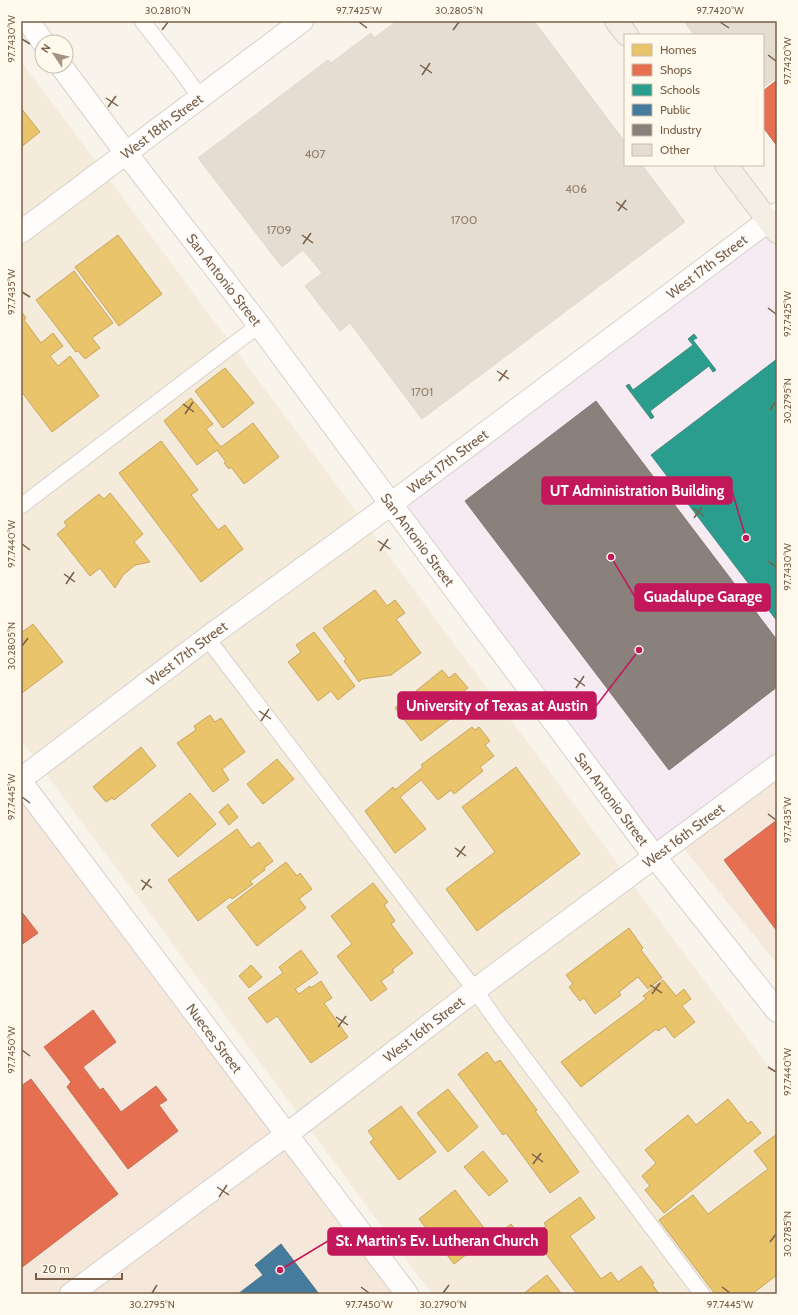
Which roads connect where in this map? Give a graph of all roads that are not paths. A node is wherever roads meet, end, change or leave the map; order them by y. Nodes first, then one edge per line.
1 (28, 21) edge
2 (142, 21) edge
3 (302, 21) edge
4 (616, 21) edge
5 (38, 34) edge
6 (626, 34) edge
7 (67, 74) edge
8 (200, 98) junction
9 (126, 153) junction
10 (727, 166) edge
11 (774, 223) edge
12 (21, 232) edge
13 (259, 325) junction
14 (391, 504) junction
15 (21, 506) edge
16 (207, 638) junction
17 (777, 766) edge
18 (21, 780) edge
19 (655, 856) junction
20 (475, 990) junction
21 (777, 1011) edge
22 (286, 1135) junction
23 (71, 1294) edge
24 (407, 1294) edge
25 (702, 1294) edge

1 - 5 street
2 - 8 lane
3 - 8 street, West 18th Street
4 - 6 main road
7 - 9 street, San Antonio Street
8 - 9 street, West 18th Street
9 - 12 street, West 18th Street
9 - 13 street, San Antonio Street
10 - 11 main road
11 - 14 street, West 17th Street
13 - 14 street, San Antonio Street
13 - 15 lane
14 - 16 street, West 17th Street
14 - 19 street, San Antonio Street
16 - 18 street, West 17th Street
16 - 20 lane
17 - 19 street, West 16th Street
18 - 22 street, Nueces Street
19 - 20 street, West 16th Street
19 - 21 street, San Antonio Street
20 - 22 street, West 16th Street
20 - 25 lane
22 - 23 street, West 16th Street
22 - 24 street, Nueces Street

